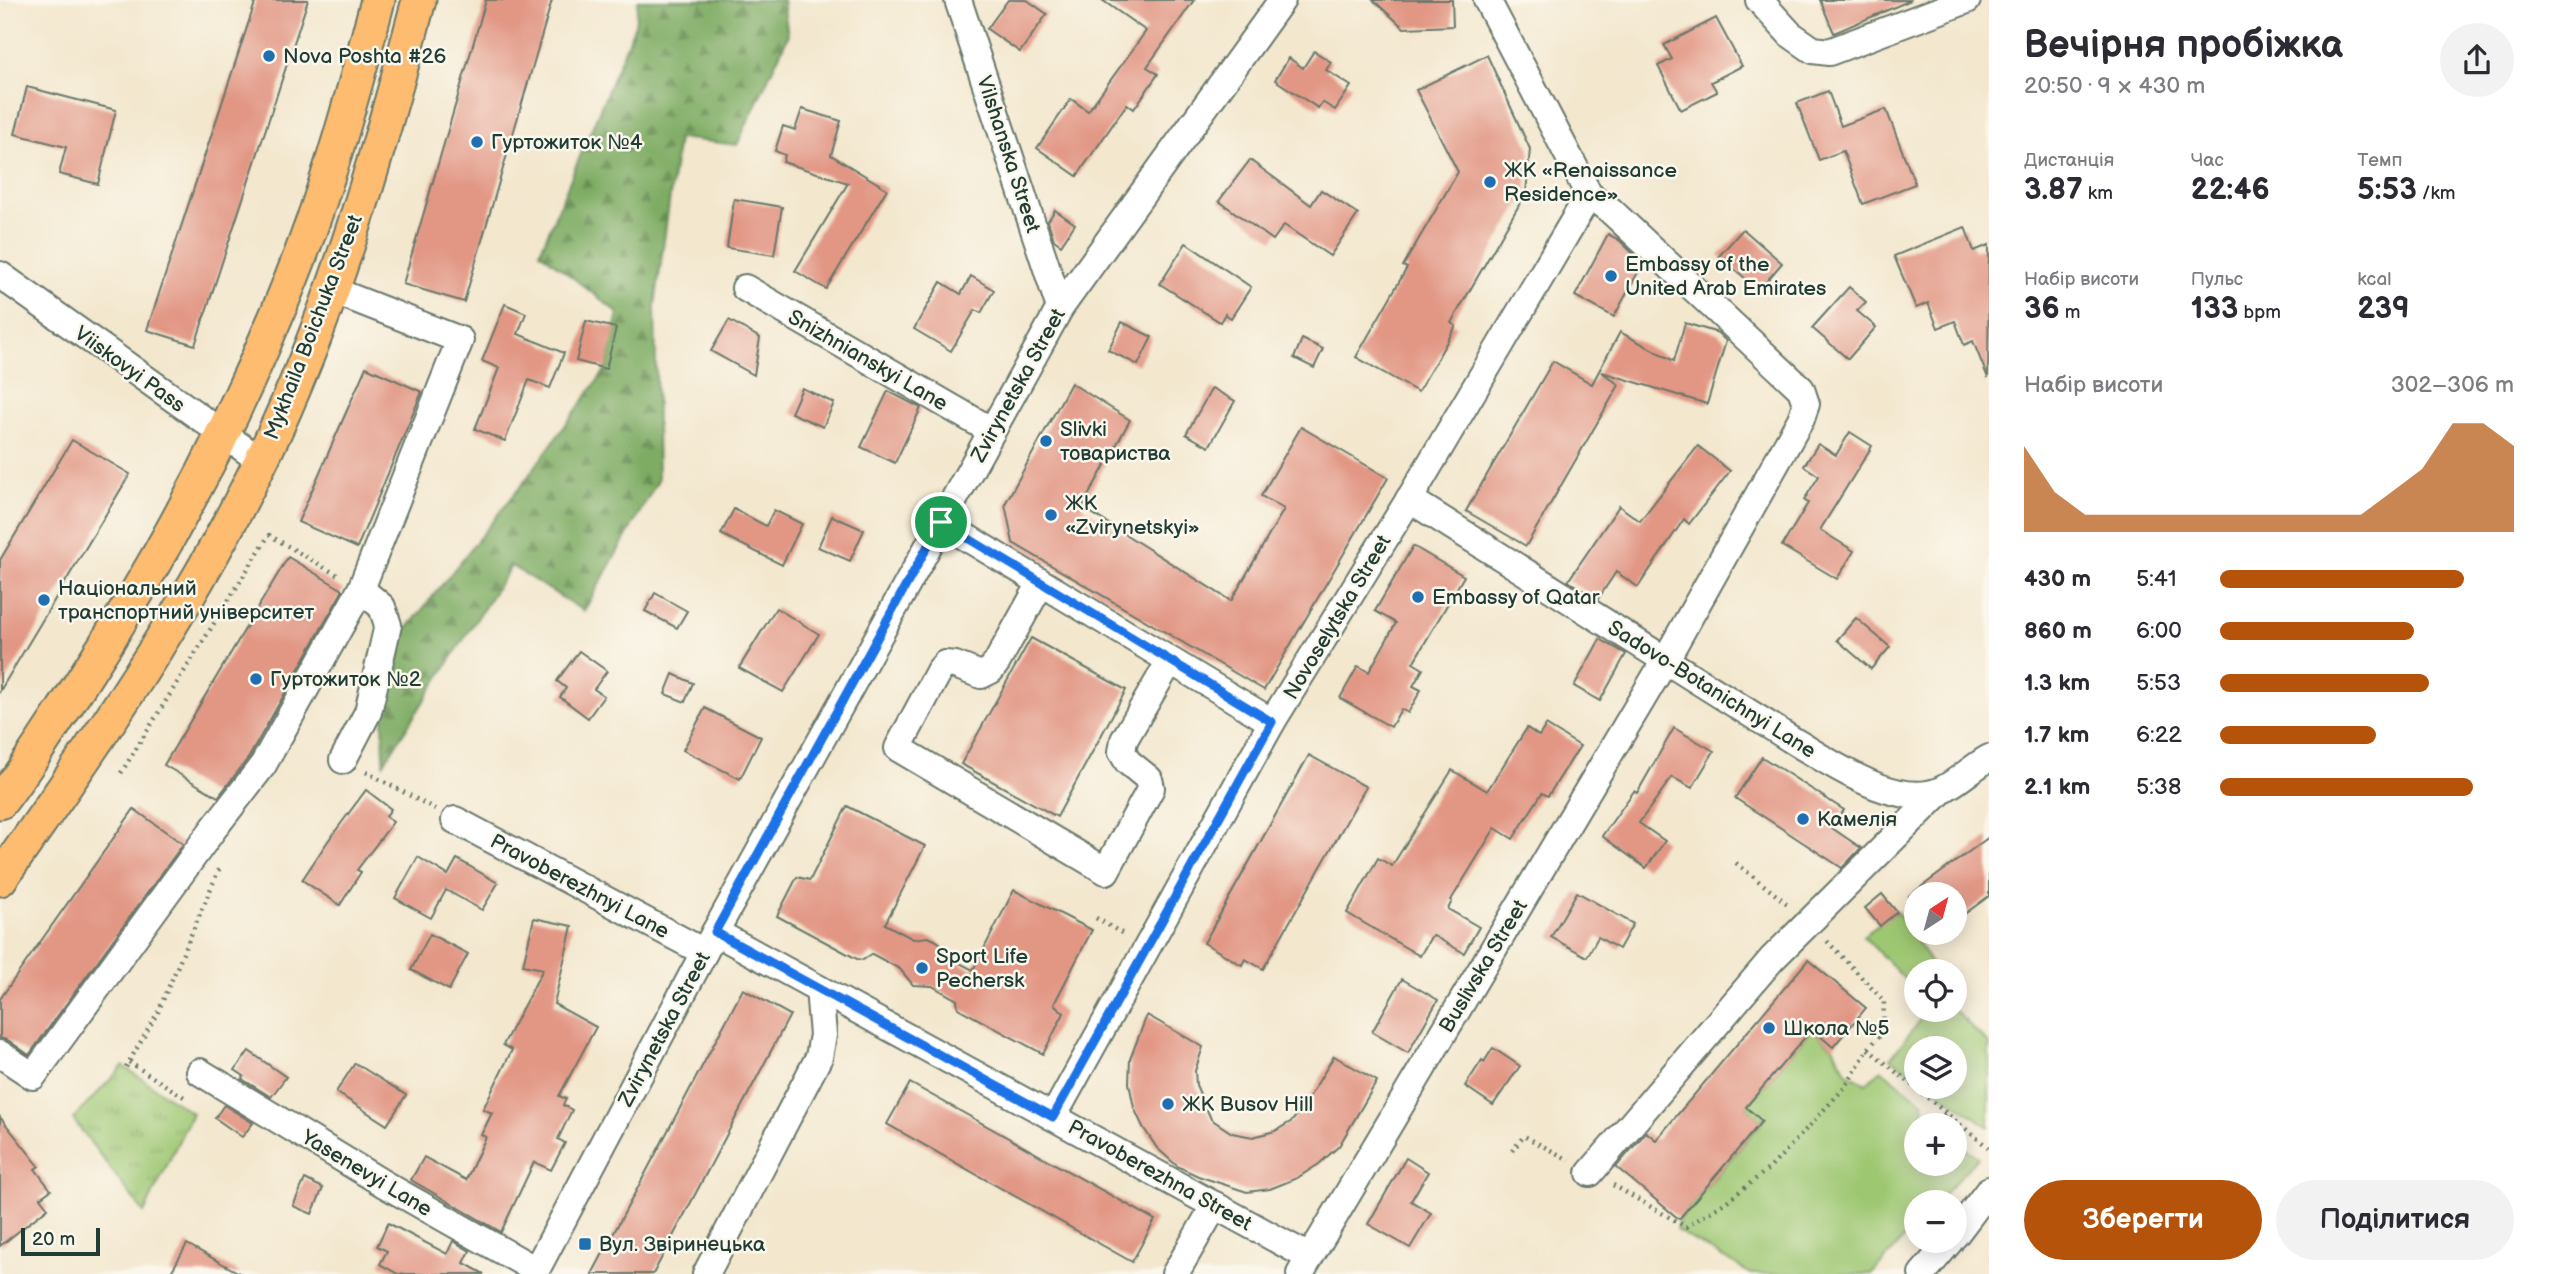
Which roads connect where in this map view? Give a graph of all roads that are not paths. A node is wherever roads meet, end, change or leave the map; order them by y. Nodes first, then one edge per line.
1 (378, 0) edge
2 (419, 0) edge
3 (958, 0) edge
4 (1282, 0) edge
5 (1487, 0) edge
6 (1759, 0) edge
7 (1967, 0) edge
8 (1589, 195) junction
9 (0, 275) edge
10 (745, 288) dead end
11 (332, 290) junction
12 (1060, 308) junction
13 (992, 431) junction
14 (223, 434) junction
15 (261, 461) junction
16 (1409, 499) junction
17 (941, 522) junction
18 (1041, 583) junction
19 (361, 589) junction
20 (1666, 659) junction
21 (1171, 661) junction
22 (1272, 722) junction
23 (1989, 758) edge
24 (343, 760) road end
25 (1942, 790) junction
26 (0, 802) edge
27 (455, 820) road end
28 (0, 879) edge
29 (710, 942) junction
30 (819, 989) junction
31 (0, 1054) edge
32 (200, 1072) road end
33 (1053, 1117) junction
34 (1590, 1172) road end
35 (1989, 1190) edge
36 (1215, 1205) junction
37 (1967, 1219) edge
38 (1940, 1253) edge
39 (1305, 1266) edge
40 (535, 1272) edge
41 (706, 1274) edge
42 (1175, 1274) edge
43 (1922, 1274) edge

1 - 14 main road, Mykhaila Boichuka Street
2 - 11 main road, Mykhaila Boichuka Street
3 - 12 street, Vilshanska Street
4 - 12 street, Zvirynetska Street
5 - 8 street
6 - 7 street
8 - 16 street, Novoselytska Street
8 - 20 street, Buslivska Street
9 - 14 street, Viiskovyi Pass
10 - 13 street, Snizhnianskyi Lane
11 - 15 main road, Mykhaila Boichuka Street
11 - 19 street
12 - 13 street, Zvirynetska Street
13 - 17 street, Zvirynetska Street
14 - 15 street, Viiskovyi Pass
14 - 26 main road, Mykhaila Boichuka Street
15 - 28 main road, Mykhaila Boichuka Street
16 - 20 street, Sadovo-Botanichnyi Lane
16 - 22 street, Novoselytska Street
17 - 18 street
17 - 29 street, Zvirynetska Street
18 - 21 street
18 - 21 street
19 - 24 street
19 - 31 street
20 - 25 street, Sadovo-Botanichnyi Lane
20 - 39 street, Buslivska Street
21 - 22 street
22 - 33 street, Novoselytska Street
23 - 25 street, Sadovo-Botanichnyi Lane
25 - 34 street
27 - 29 street, Pravoberezhnyi Lane
29 - 30 street, Pravoberezhna Street
29 - 40 street, Zvirynetska Street
30 - 33 street, Pravoberezhna Street
30 - 41 street
32 - 40 street, Yasenevyi Lane
33 - 36 street, Pravoberezhna Street
35 - 37 street
36 - 39 street, Pravoberezhna Street
36 - 42 street
38 - 43 street

